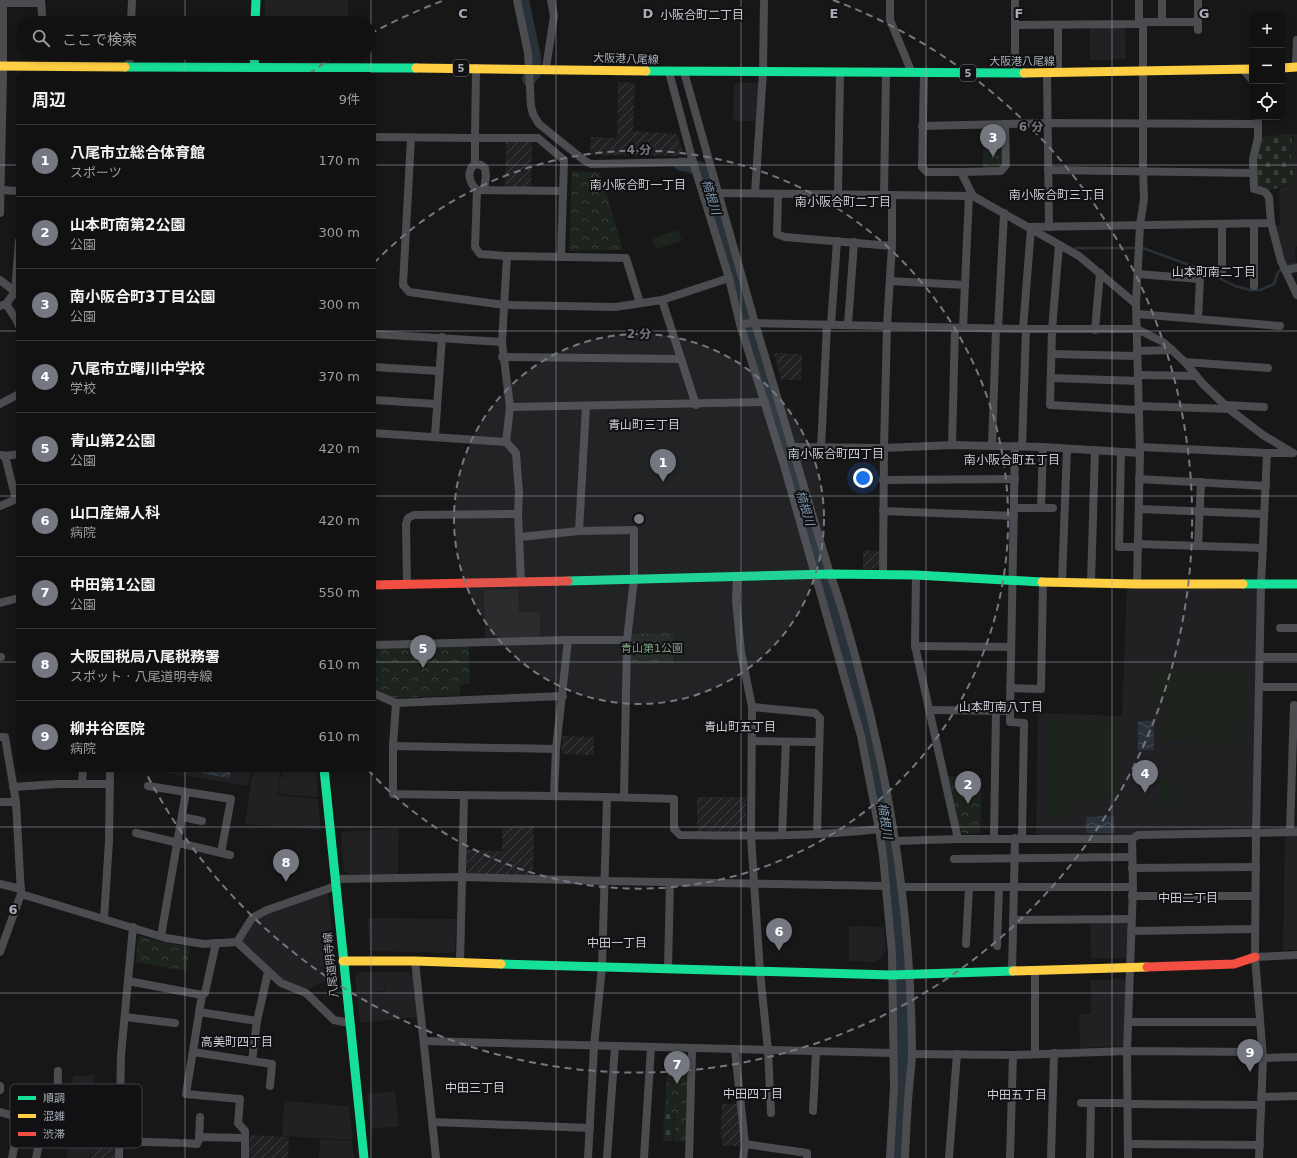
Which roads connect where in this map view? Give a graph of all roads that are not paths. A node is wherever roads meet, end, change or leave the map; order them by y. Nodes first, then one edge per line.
1 (132, 0) edge
2 (256, 0) edge
3 (517, 0) edge
4 (551, 0) edge
5 (764, 0) edge
6 (890, 0) edge
7 (1015, 0) edge
8 (1139, 0) edge
9 (1162, 0) edge
10 (1198, 0) edge
11 (3, 2) edge
12 (41, 2) edge
13 (42, 14) dead end
14 (131, 16) edge
15 (255, 16) edge
16 (1141, 22) junction
17 (1162, 22) junction
18 (1015, 25) junction
19 (1058, 25) junction
20 (1297, 40) edge
21 (130, 60) edge
22 (254, 60) edge
23 (2, 66) edge
24 (129, 67) junction
25 (1297, 67) edge
26 (476, 68) junction
27 (529, 68) junction
28 (546, 68) junction
29 (1285, 68) edge
30 (1248, 69) edge
31 (254, 71) edge
32 (363, 71) edge
33 (1142, 71) junction
34 (669, 72) junction
35 (684, 72) junction
36 (763, 72) junction
37 (840, 72) junction
38 (1058, 72) junction
39 (886, 73) junction
40 (912, 73) junction
41 (924, 73) junction
42 (1016, 73) junction
43 (1047, 73) junction
44 (1258, 120) edge
45 (1048, 123) junction
46 (1142, 123) junction
47 (1005, 124) junction
48 (922, 126) junction
49 (376, 137) edge
50 (411, 138) junction
51 (475, 138) junction
52 (693, 162) junction
53 (475, 164) junction
54 (1048, 170) junction
55 (1142, 170) junction
56 (961, 172) junction
57 (1253, 173) junction
58 (1, 190) edge
59 (480, 190) junction
60 (16, 191) edge
61 (563, 191) junction
62 (718, 193) junction
63 (755, 193) junction
64 (778, 194) junction
65 (838, 194) junction
66 (888, 195) junction
67 (971, 196) junction
68 (0, 213) edge
69 (1004, 213) junction
70 (1222, 224) junction
71 (1254, 224) junction
72 (1271, 224) junction
73 (1140, 225) junction
74 (1049, 227) junction
75 (1030, 228) junction
76 (837, 241) junction
77 (854, 242) junction
78 (1060, 245) junction
79 (892, 246) junction
80 (507, 256) junction
81 (561, 257) junction
82 (1297, 268) edge
83 (1285, 270) junction
84 (1222, 273) dead end
85 (1100, 274) junction
86 (1138, 274) junction
87 (729, 278) junction
88 (0, 280) edge
89 (890, 281) junction
90 (965, 285) junction
91 (1254, 286) dead end
92 (16, 292) edge
93 (16, 294) edge
94 (1297, 295) edge
95 (662, 300) junction
96 (640, 303) junction
97 (1136, 304) junction
98 (3, 305) edge
99 (504, 305) junction
100 (1137, 314) junction
101 (16, 319) edge
102 (1198, 319) junction
103 (748, 324) junction
104 (829, 325) junction
105 (848, 325) junction
106 (887, 326) junction
107 (1280, 326) dead end
108 (959, 328) junction
109 (997, 329) junction
110 (1025, 329) junction
111 (1137, 329) junction
112 (1052, 330) junction
113 (1095, 330) junction
114 (376, 334) edge
115 (442, 337) junction
116 (502, 342) junction
117 (1172, 350) junction
118 (1052, 354) junction
119 (1137, 354) junction
120 (502, 357) junction
121 (681, 359) junction
122 (1185, 362) junction
123 (376, 367) edge
124 (1268, 368) dead end
125 (439, 371) junction
126 (1196, 376) junction
127 (1051, 378) junction
128 (1138, 378) junction
129 (16, 396) edge
130 (376, 400) edge
131 (765, 402) junction
132 (0, 404) edge
133 (437, 404) junction
134 (696, 404) junction
135 (586, 406) junction
136 (510, 407) junction
137 (1227, 407) junction
138 (1139, 408) junction
139 (1264, 408) dead end
140 (376, 433) edge
141 (435, 436) junction
142 (506, 442) junction
143 (952, 445) junction
144 (992, 446) junction
145 (1019, 446) junction
146 (792, 447) junction
147 (1043, 447) junction
148 (821, 448) junction
149 (884, 448) junction
150 (1067, 449) junction
151 (1094, 450) junction
152 (1140, 450) junction
153 (1121, 452) junction
154 (1267, 453) junction
155 (1295, 453) edge
156 (16, 454) edge
157 (3, 455) edge
158 (1015, 479) junction
159 (1140, 479) junction
160 (884, 480) junction
161 (1200, 482) junction
162 (1266, 486) junction
163 (16, 496) edge
164 (16, 499) edge
165 (0, 506) edge
166 (1015, 508) junction
167 (1041, 508) junction
168 (1053, 508) dead end
169 (1139, 509) junction
170 (883, 511) junction
171 (1199, 512) junction
172 (518, 514) junction
173 (1264, 514) junction
174 (1014, 516) junction
175 (579, 531) junction
176 (520, 537) junction
177 (1138, 546) junction
178 (1198, 546) junction
179 (1263, 548) junction
180 (830, 574) junction
181 (884, 574) junction
182 (816, 575) junction
183 (916, 575) junction
184 (736, 577) junction
185 (634, 579) junction
186 (1013, 581) junction
187 (521, 582) junction
188 (1043, 582) junction
189 (1062, 582) junction
190 (1091, 583) junction
191 (407, 584) junction
192 (1137, 584) junction
193 (1297, 584) edge
194 (376, 585) edge
195 (1261, 585) junction
196 (16, 599) edge
197 (0, 603) edge
198 (1280, 628) dead end
199 (1297, 628) edge
200 (568, 640) junction
201 (627, 640) junction
202 (376, 645) edge
203 (915, 646) junction
204 (1011, 647) junction
205 (1260, 657) junction
206 (1297, 658) edge
207 (1259, 687) junction
208 (1297, 687) edge
209 (1010, 688) junction
210 (376, 694) edge
211 (563, 696) junction
212 (396, 703) junction
213 (1294, 705) dead end
214 (752, 707) junction
215 (929, 710) junction
216 (996, 711) junction
217 (1010, 711) junction
218 (0, 737) edge
219 (752, 741) junction
220 (786, 742) junction
221 (819, 742) junction
222 (393, 746) junction
223 (556, 749) junction
224 (83, 772) edge
225 (110, 772) edge
226 (324, 772) edge
227 (82, 784) junction
228 (110, 784) junction
229 (148, 786) dead end
230 (13, 787) junction
231 (186, 792) junction
232 (464, 796) junction
233 (554, 796) junction
234 (607, 797) junction
235 (624, 797) junction
236 (0, 802) edge
237 (16, 802) junction
238 (182, 817) junction
239 (202, 821) dead end
240 (879, 829) junction
241 (1256, 832) junction
242 (1294, 832) edge
243 (136, 833) dead end
244 (817, 834) junction
245 (782, 835) junction
246 (750, 836) junction
247 (994, 838) junction
248 (1019, 838) junction
249 (958, 839) junction
250 (1132, 839) junction
251 (895, 841) junction
252 (178, 843) junction
253 (221, 852) junction
254 (230, 855) dead end
255 (1132, 857) junction
256 (1015, 858) junction
257 (954, 859) dead end
258 (1256, 867) junction
259 (1132, 868) junction
260 (462, 877) junction
261 (605, 881) junction
262 (335, 882) junction
263 (670, 882) junction
264 (0, 884) edge
265 (754, 884) junction
266 (886, 886) junction
267 (900, 887) junction
268 (968, 887) junction
269 (999, 887) junction
270 (1014, 887) junction
271 (1133, 887) junction
272 (21, 892) junction
273 (1132, 896) junction
274 (1255, 896) junction
275 (104, 919) junction
276 (1131, 919) junction
277 (1013, 920) junction
278 (133, 927) junction
279 (1255, 929) junction
280 (1131, 931) junction
281 (161, 936) junction
282 (237, 942) junction
283 (216, 943) junction
284 (966, 944) dead end
285 (997, 946) dead end
286 (0, 952) edge
287 (1297, 955) edge
288 (1255, 957) junction
289 (343, 961) junction
290 (415, 961) junction
291 (460, 963) junction
292 (602, 967) junction
293 (1130, 968) junction
294 (668, 969) junction
295 (1036, 971) junction
296 (268, 972) junction
297 (760, 972) junction
298 (1012, 972) junction
299 (900, 975) junction
300 (128, 981) junction
301 (202, 995) junction
302 (199, 1012) junction
303 (125, 1017) junction
304 (257, 1021) junction
305 (1128, 1022) junction
306 (1260, 1022) junction
307 (174, 1023) dead end
308 (349, 1023) junction
309 (424, 1041) junction
310 (594, 1046) junction
311 (615, 1046) junction
312 (651, 1047) junction
313 (692, 1049) junction
314 (735, 1050) junction
315 (768, 1050) junction
316 (1127, 1051) junction
317 (193, 1052) junction
318 (816, 1052) junction
319 (893, 1053) junction
320 (1054, 1053) junction
321 (912, 1054) junction
322 (957, 1054) junction
323 (1034, 1054) junction
324 (1013, 1055) junction
325 (1263, 1055) junction
326 (1297, 1057) edge
327 (252, 1062) junction
328 (58, 1071) dead end
329 (58, 1084) edge
330 (121, 1084) edge
331 (0, 1086) edge
332 (270, 1086) dead end
333 (0, 1090) edge
334 (1297, 1096) edge
335 (1261, 1101) junction
336 (1081, 1103) dead end
337 (1091, 1103) junction
338 (1128, 1104) junction
339 (813, 1111) dead end
340 (0, 1112) edge
341 (771, 1113) dead end
342 (10, 1114) edge
343 (200, 1117) dead end
344 (433, 1122) junction
345 (590, 1128) junction
346 (199, 1137) junction
347 (245, 1138) junction
348 (142, 1142) edge
349 (745, 1144) junction
350 (1128, 1144) junction
351 (1260, 1145) junction
352 (14, 1148) edge
353 (38, 1148) edge
354 (120, 1148) edge
355 (12, 1158) edge
356 (36, 1158) edge
357 (119, 1158) edge
358 (245, 1158) edge
359 (364, 1158) edge
360 (436, 1158) edge
361 (588, 1158) edge
362 (607, 1158) edge
363 (644, 1158) edge
364 (689, 1158) edge
365 (743, 1158) edge
366 (807, 1158) edge
367 (890, 1158) edge
368 (905, 1158) edge
369 (949, 1158) edge
370 (1010, 1158) edge
371 (1051, 1158) edge
372 (1090, 1158) edge
373 (1128, 1158) edge
374 (1260, 1158) edge

1 - 14 street
2 - 15 street
3 - 27 street
4 - 28 street
5 - 36 street
6 - 40 street
7 - 18 street
8 - 16 street
9 - 17 street
10 - 17 street
11 - 12 street
11 - 23 street
12 - 13 street
16 - 17 street
16 - 19 street
16 - 33 street
18 - 19 street
18 - 42 street
19 - 38 street
20 - 25 street
21 - 24 street
22 - 31 street
23 - 24 street, 大阪港八尾線 / 5
23 - 58 street
24 - 31 street, 大阪港八尾線 / 5
25 - 29 street
26 - 27 street, 大阪港八尾線 / 5
26 - 32 street, 大阪港八尾線 / 5
26 - 51 street
27 - 28 street, 大阪港八尾線 / 5
27 - 52 street
28 - 34 street, 大阪港八尾線 / 5
30 - 33 street, 大阪港八尾線 / 5
31 - 32 street, 大阪港八尾線 / 5
33 - 38 street, 大阪港八尾線 / 5
33 - 46 street
34 - 35 street, 大阪港八尾線 / 5
34 - 52 street
35 - 36 street, 大阪港八尾線 / 5
35 - 62 street
36 - 37 street, 大阪港八尾線 / 5
36 - 63 street
37 - 39 street, 大阪港八尾線 / 5
37 - 65 street
38 - 43 street, 大阪港八尾線 / 5
39 - 40 street, 大阪港八尾線 / 5
39 - 66 street
40 - 41 street, 大阪港八尾線 / 5
41 - 42 street, 大阪港八尾線 / 5
41 - 48 street
42 - 43 street, 大阪港八尾線 / 5
43 - 45 street
44 - 46 street
44 - 57 street
45 - 46 street
45 - 47 street
45 - 54 street
46 - 55 street
47 - 48 street
47 - 56 street
48 - 56 street
49 - 50 street
50 - 51 street
50 - 99 street
51 - 53 street
51 - 61 street
52 - 87 street
53 - 59 street
53 - 59 street
54 - 55 street
54 - 74 street
55 - 57 street
55 - 73 street
56 - 67 street
57 - 72 street
58 - 60 street
58 - 68 street
59 - 61 street
59 - 80 street
61 - 81 street
62 - 63 street
62 - 103 street
63 - 64 street
64 - 65 street
64 - 76 street
65 - 66 street
66 - 67 street
66 - 79 street
67 - 69 street
67 - 90 street
69 - 75 street
69 - 109 street
70 - 71 street
70 - 73 street
70 - 84 street
71 - 72 street
71 - 91 street
72 - 83 street
73 - 74 street
73 - 86 street
74 - 75 street
75 - 78 street
75 - 110 street
76 - 77 street
76 - 104 street
77 - 79 street
77 - 105 street
78 - 85 street
78 - 112 street
79 - 89 street
80 - 81 street
80 - 99 street
81 - 96 street
82 - 83 street
83 - 94 street
85 - 97 street
85 - 113 street
86 - 97 street
86 - 102 street
87 - 95 street
87 - 103 street
88 - 92 street
89 - 90 street
89 - 106 street
90 - 108 street
93 - 98 street
95 - 96 street
95 - 121 street
96 - 99 street
97 - 100 street
98 - 101 street
99 - 116 street
100 - 102 street
100 - 111 street
102 - 107 street
103 - 104 street
103 - 131 street
103 - 146 street
104 - 105 street
104 - 148 street
105 - 106 street
106 - 108 street
106 - 149 street
108 - 109 street
108 - 143 street
109 - 110 street
109 - 144 street
110 - 112 street
110 - 145 street
111 - 113 street
111 - 117 street
111 - 119 street
112 - 113 street
112 - 118 street
114 - 115 street
115 - 116 street
115 - 125 street
116 - 120 street
117 - 119 street
117 - 122 street
118 - 119 street
118 - 127 street
119 - 128 street
120 - 121 street
120 - 136 street
121 - 134 street
122 - 124 street
122 - 126 street
123 - 125 street
125 - 133 street
126 - 128 street
126 - 137 street
127 - 128 street
127 - 138 street
128 - 138 street
129 - 132 street
130 - 133 street
131 - 134 street
131 - 182 street
133 - 141 street
134 - 135 street
135 - 136 street
135 - 175 street
136 - 142 street
137 - 138 street
137 - 139 street
137 - 155 street
138 - 152 street
140 - 141 street
141 - 142 street
142 - 172 street
143 - 144 street
143 - 149 street
144 - 145 street
145 - 147 street
145 - 158 street
146 - 148 street
146 - 180 street
147 - 150 street
147 - 167 street
148 - 149 street
149 - 160 street
150 - 151 street
150 - 189 street
151 - 153 street
151 - 190 street
152 - 153 street
152 - 154 street
152 - 159 street
153 - 177 street
154 - 155 street
154 - 162 street
156 - 157 street
157 - 163 street
158 - 160 street
158 - 166 street
159 - 161 street
159 - 169 street
160 - 170 street
161 - 162 street
161 - 171 street
162 - 173 street
164 - 165 street
166 - 167 street
166 - 174 street
167 - 168 street
169 - 171 street
169 - 177 street
170 - 174 street
170 - 181 street
171 - 173 street
171 - 178 street
172 - 176 street
172 - 191 street
173 - 179 street
174 - 186 street
175 - 176 street
175 - 185 street
176 - 187 street
177 - 178 street
177 - 192 street
178 - 179 street
179 - 195 street
180 - 181 street
180 - 182 street
180 - 251 street
181 - 183 street
182 - 184 street
182 - 240 street
183 - 186 street
183 - 203 street
184 - 185 street
184 - 214 street
185 - 187 street
185 - 201 street
186 - 188 street
186 - 204 street
187 - 191 street
188 - 189 street
188 - 209 street
189 - 190 street
190 - 192 street
191 - 194 street
192 - 195 street
193 - 195 street
195 - 205 street
196 - 197 street
198 - 199 street
200 - 201 street
200 - 202 street
200 - 211 street
201 - 235 street
203 - 204 street
203 - 215 street
204 - 209 street
205 - 206 street
205 - 207 street
207 - 208 street
207 - 241 street
209 - 217 street
210 - 212 street
211 - 212 street
211 - 223 street
212 - 222 street
213 - 242 street
214 - 219 street
214 - 221 street
215 - 216 street
215 - 249 street
216 - 217 street
216 - 247 street
217 - 248 street
218 - 230 street
219 - 220 street
219 - 246 street
220 - 221 street
220 - 245 street
221 - 244 street
222 - 223 street
222 - 232 street
223 - 233 street
224 - 227 street
225 - 228 street
226 - 262 street, 八尾道明寺線
227 - 228 street
227 - 230 street
228 - 275 street
229 - 231 street
230 - 237 street
231 - 238 street
231 - 253 street
232 - 233 street
232 - 260 street
233 - 234 street
234 - 235 street
234 - 261 street
235 - 246 street
236 - 237 street
237 - 272 street
238 - 239 street
238 - 252 street
240 - 244 street
240 - 266 street
241 - 242 street
241 - 250 street
241 - 258 street
243 - 252 street
244 - 245 street
245 - 246 street
246 - 265 street
247 - 248 street
247 - 249 street
248 - 250 street
248 - 256 street
249 - 251 street
250 - 255 street
251 - 267 street
252 - 253 street
252 - 281 street
253 - 254 street
255 - 256 street
255 - 259 street
256 - 257 street
256 - 270 street
258 - 259 street
258 - 274 street
259 - 271 street
260 - 261 street
260 - 262 street
260 - 291 street
261 - 263 street
261 - 292 street
262 - 282 street
262 - 289 street, 八尾道明寺線
263 - 265 street
263 - 294 street
264 - 272 street
265 - 266 street
265 - 297 street
266 - 299 street
267 - 268 street
267 - 299 street
268 - 269 street
268 - 284 street
269 - 270 street
269 - 285 street
270 - 271 street
270 - 277 street
271 - 273 street
272 - 275 street
272 - 286 street
273 - 274 street
273 - 276 street
274 - 279 street
275 - 278 street
276 - 277 street
276 - 280 street
277 - 298 street
278 - 281 street
278 - 300 street
279 - 280 street
279 - 288 street
280 - 293 street
281 - 283 street
282 - 283 street
282 - 296 street
283 - 301 street
287 - 288 street
288 - 293 street
288 - 306 street
289 - 290 street
289 - 308 street, 八尾道明寺線
290 - 291 street
290 - 309 street
291 - 292 street
292 - 294 street
292 - 310 street
293 - 295 street
293 - 305 street
294 - 297 street
295 - 298 street
295 - 323 street
296 - 304 street
296 - 308 street
297 - 299 street
297 - 315 street
298 - 299 street
299 - 319 street
299 - 321 street
300 - 301 street
300 - 303 street
301 - 302 street
302 - 304 street
302 - 317 street
303 - 307 street
303 - 330 street
304 - 327 street
305 - 306 street
305 - 316 street
306 - 325 street
308 - 359 street, 八尾道明寺線
309 - 310 street
309 - 344 street
310 - 311 street
310 - 345 street
311 - 312 street
311 - 362 street
312 - 313 street
312 - 363 street
313 - 314 street
313 - 364 street
314 - 315 street
314 - 349 street
315 - 318 street
315 - 341 street
316 - 320 street
316 - 325 street
316 - 338 street
317 - 327 street
317 - 347 street
318 - 319 street
318 - 339 street
319 - 367 street
320 - 323 street
320 - 371 street
321 - 322 street
321 - 368 street
322 - 324 street
322 - 369 street
323 - 324 street
324 - 370 street
325 - 326 street
325 - 335 street
327 - 332 street
328 - 329 street
331 - 333 street
334 - 335 street
335 - 338 street
335 - 351 street
336 - 337 street
337 - 338 street
337 - 372 street
338 - 350 street
340 - 342 street
343 - 346 street
344 - 345 street
344 - 360 street
345 - 361 street
346 - 347 street
346 - 348 street
347 - 358 street
349 - 365 street
349 - 366 street
350 - 351 street
350 - 373 street
351 - 374 street
352 - 355 street
353 - 356 street
354 - 357 street

